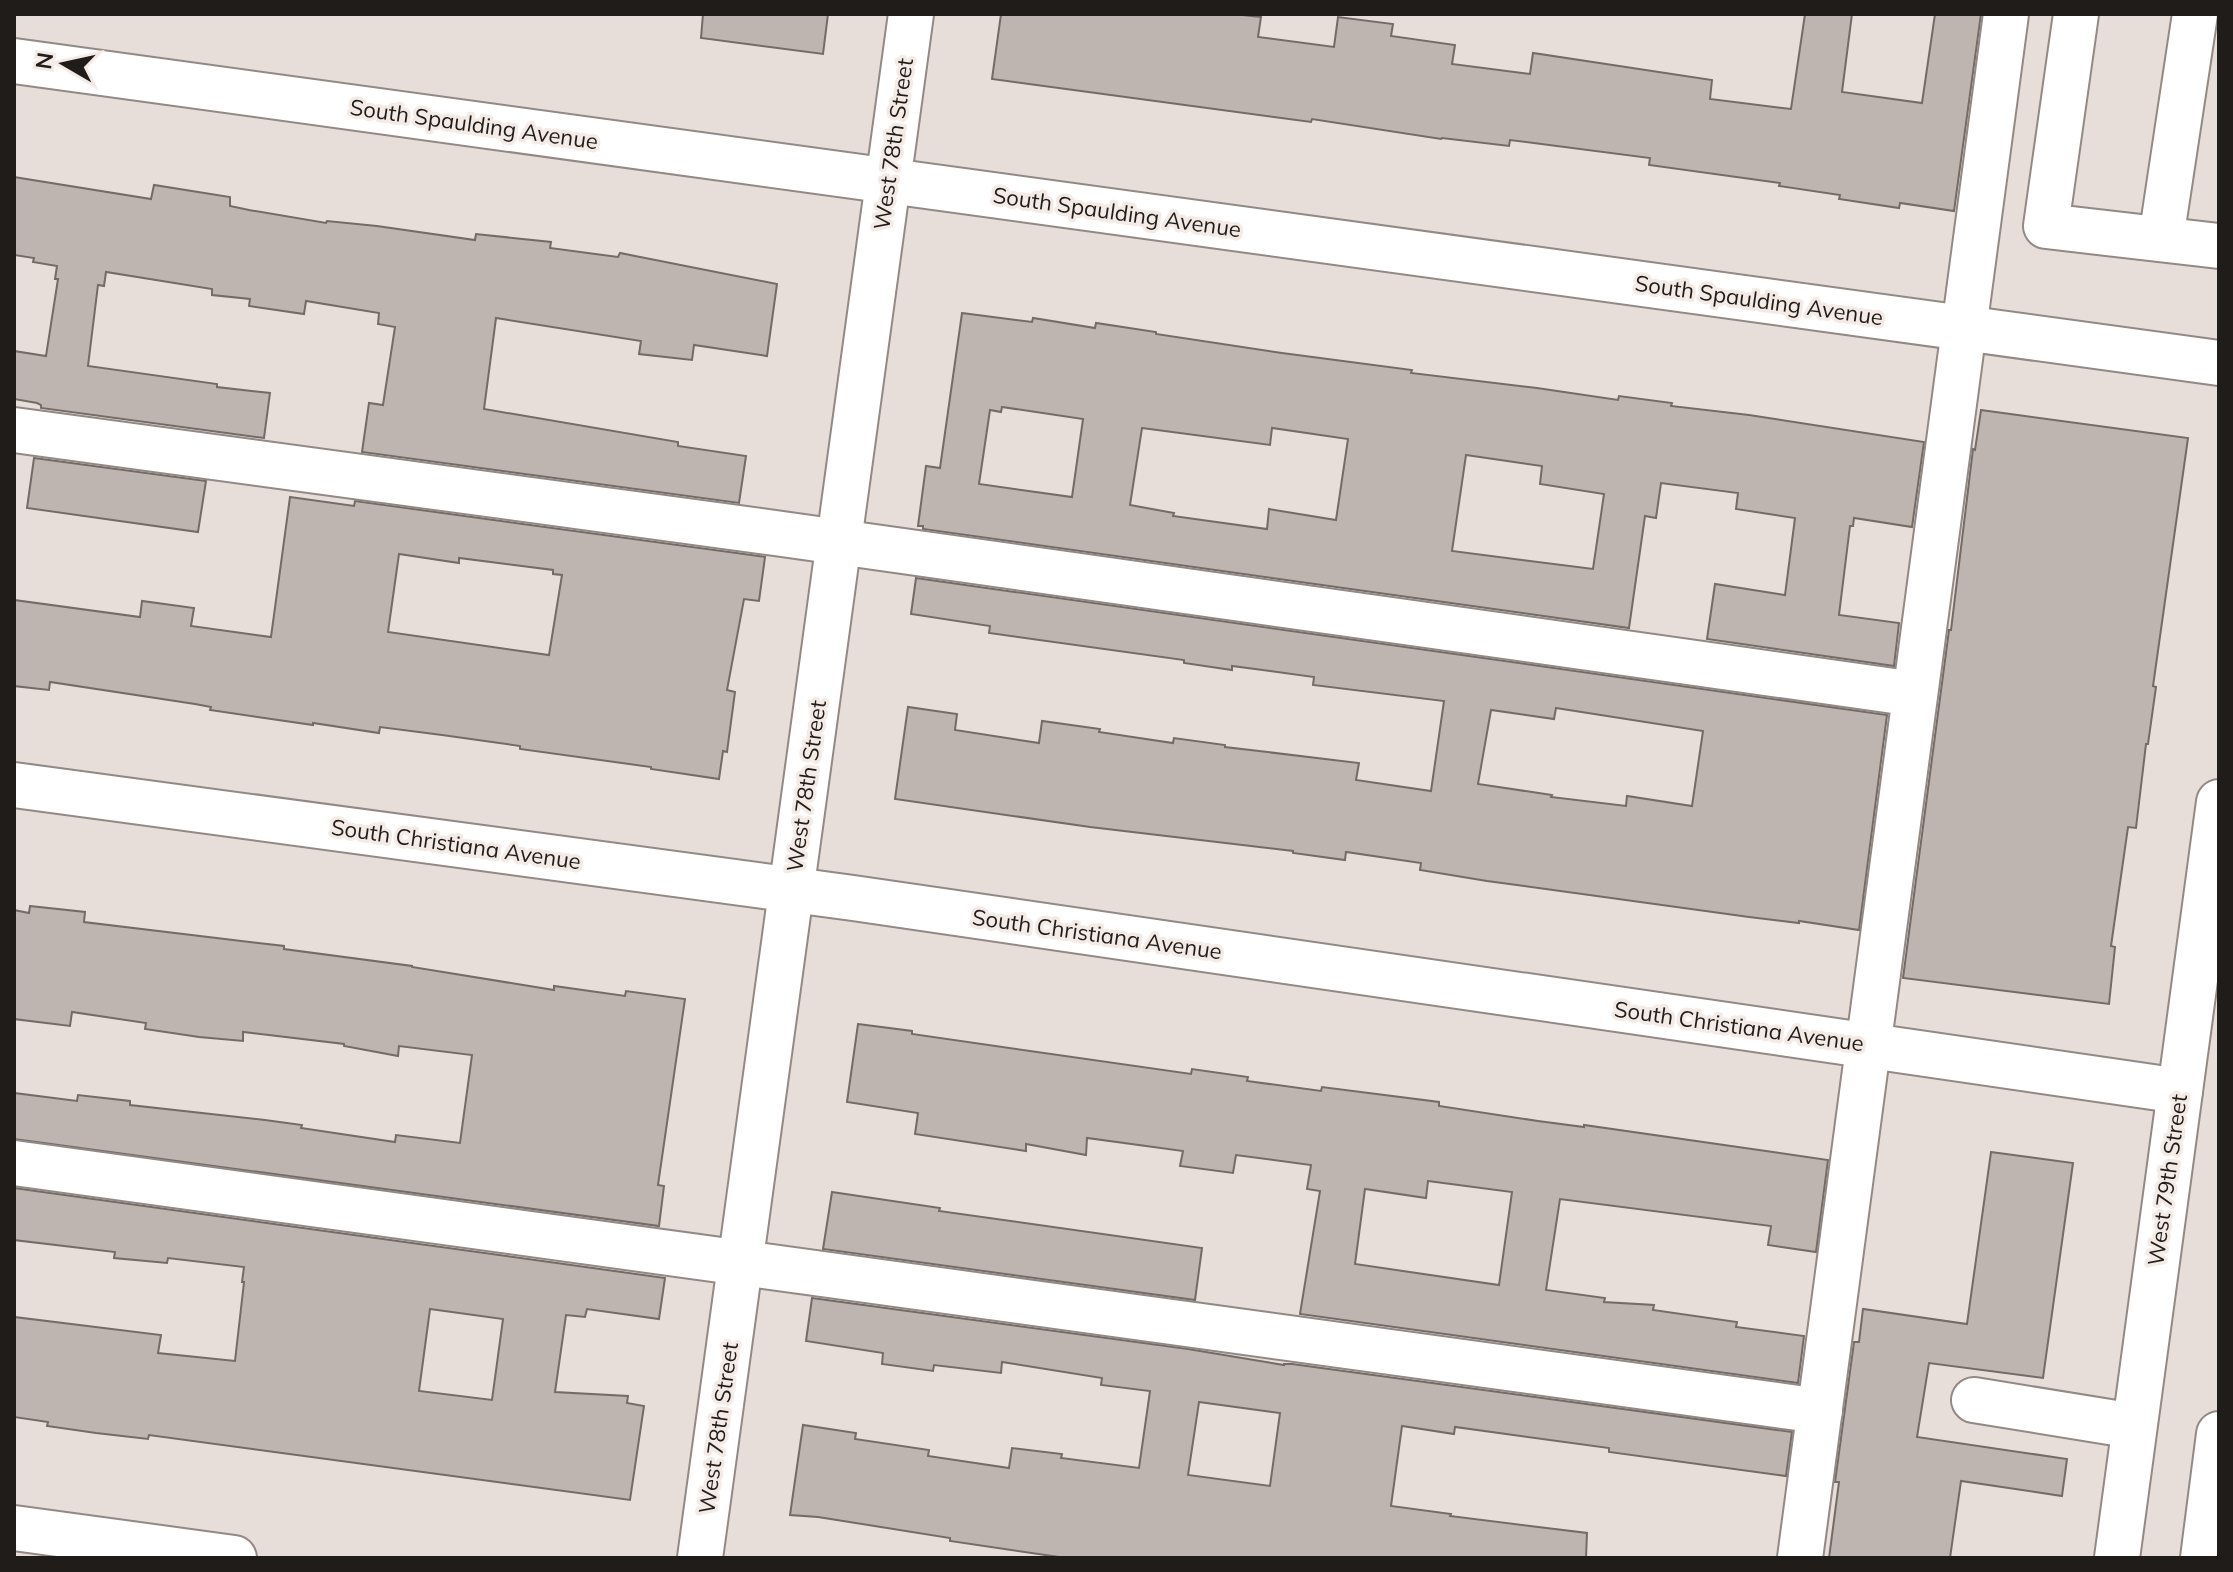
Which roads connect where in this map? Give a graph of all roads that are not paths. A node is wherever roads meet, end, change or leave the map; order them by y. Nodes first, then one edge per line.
1 (911, 14) edge
2 (2006, 14) edge
3 (2076, 14) edge
4 (2195, 14) edge
5 (14, 61) edge
6 (887, 181) junction
7 (2161, 239) junction
8 (2219, 246) edge
9 (1964, 328) junction
10 (2219, 363) edge
11 (14, 430) edge
12 (839, 542) junction
13 (1915, 694) junction
14 (14, 785) edge
15 (2219, 802) edge
16 (792, 890) junction
17 (1868, 1045) junction
18 (2180, 1091) junction
19 (14, 1163) edge
20 (741, 1262) junction
21 (1974, 1400) dead end
22 (1820, 1411) junction
23 (2134, 1426) junction
24 (2219, 1434) edge
25 (14, 1528) edge
26 (234, 1558) edge
27 (700, 1558) edge
28 (1800, 1558) edge
29 (2117, 1558) edge
30 (2203, 1558) edge

1 - 6 street, West 78th Street
2 - 9 street
3 - 7 street
4 - 7 street
5 - 6 street, South Spaulding Avenue
6 - 9 street, South Spaulding Avenue
6 - 12 street, West 78th Street
7 - 8 street
9 - 10 street, South Spaulding Avenue
9 - 13 street
11 - 12 street
12 - 13 street
12 - 16 street, West 78th Street
13 - 17 street
14 - 16 street, South Christiana Avenue
15 - 18 street, West 79th Street
16 - 17 street, South Christiana Avenue
16 - 20 street, West 78th Street
17 - 18 street, South Christiana Avenue
17 - 22 street
18 - 23 street, West 79th Street
19 - 20 street
20 - 22 street
20 - 27 street, West 78th Street
21 - 23 street
22 - 28 street
23 - 29 street, West 79th Street
24 - 30 street
25 - 26 street

